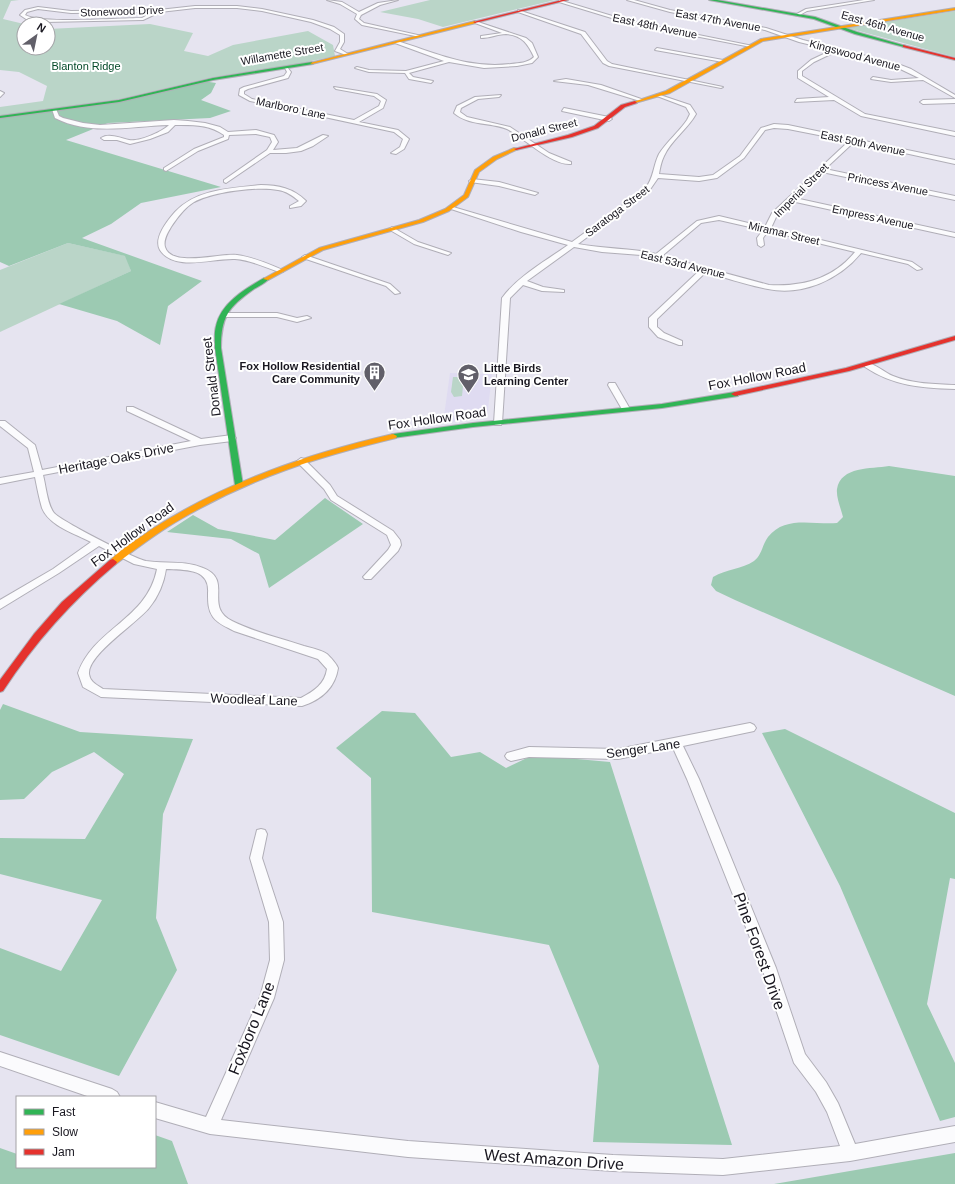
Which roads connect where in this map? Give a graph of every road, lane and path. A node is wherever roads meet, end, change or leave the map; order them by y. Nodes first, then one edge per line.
1 (329, 0) edge
2 (396, 0) edge
3 (628, 0) edge
4 (712, 0) edge
5 (872, 0) edge
6 (563, 1) edge
7 (955, 9) edge
8 (367, 10) junction
9 (159, 11) junction
10 (353, 11) junction
11 (519, 11) junction
12 (359, 14) junction
13 (798, 15) junction
14 (476, 22) junction
15 (839, 26) junction
16 (507, 33) junction
17 (783, 35) junction
18 (420, 36) junction
19 (483, 37) dead end
20 (397, 42) junction
21 (751, 46) junction
22 (657, 49) dead end
23 (837, 50) junction
24 (346, 54) junction
25 (955, 59) edge
26 (448, 61) junction
27 (723, 62) junction
28 (287, 68) junction
29 (357, 68) dead end
30 (406, 72) junction
31 (873, 78) dead end
32 (924, 79) junction
33 (556, 81) dead end
34 (688, 81) junction
35 (431, 82) dead end
36 (721, 87) dead end
37 (336, 88) dead end
38 (0, 92) edge
39 (659, 95) junction
40 (0, 96) edge
41 (499, 96) dead end
42 (955, 96) edge
43 (834, 98) junction
44 (642, 100) junction
45 (797, 101) dead end
46 (955, 101) edge
47 (923, 102) dead end
48 (54, 110) junction
49 (564, 110) dead end
50 (0, 117) edge
51 (609, 118) junction
52 (356, 121) junction
53 (174, 122) junction
54 (227, 134) junction
55 (955, 134) edge
56 (325, 136) dead end
57 (104, 138) dead end
58 (852, 141) junction
59 (532, 144) junction
60 (269, 151) junction
61 (394, 153) dead end
62 (955, 162) edge
63 (568, 163) dead end
64 (166, 169) dead end
65 (820, 170) junction
66 (657, 176) junction
67 (226, 181) dead end
68 (472, 181) junction
69 (535, 193) dead end
70 (955, 198) edge
71 (790, 199) junction
72 (292, 207) dead end
73 (451, 208) junction
74 (392, 229) junction
75 (767, 229) junction
76 (955, 235) edge
77 (573, 244) junction
78 (762, 245) dead end
79 (859, 251) junction
80 (448, 253) dead end
81 (658, 256) junction
82 (305, 257) junction
83 (921, 266) dead end
84 (705, 269) junction
85 (281, 271) junction
86 (522, 282) junction
87 (562, 291) dead end
88 (397, 293) dead end
89 (225, 315) junction
90 (307, 318) dead end
91 (955, 338) edge
92 (679, 343) dead end
93 (868, 365) junction
94 (612, 385) dead end
95 (955, 387) edge
96 (130, 409) dead end
97 (626, 409) junction
98 (2, 423) dead end
99 (498, 423) junction
100 (232, 438) junction
101 (200, 442) junction
102 (301, 461) junction
103 (39, 473) junction
104 (0, 480) edge
105 (239, 485) junction
106 (98, 542) junction
107 (123, 554) junction
108 (162, 567) junction
109 (368, 577) dead end
110 (0, 605) edge
111 (0, 688) edge
112 (750, 728) dead end
113 (676, 744) junction
114 (510, 756) dead end
115 (261, 834) dead end
116 (0, 1059) edge
117 (109, 1096) edge
118 (156, 1110) edge
119 (210, 1126) junction
120 (955, 1134) edge
121 (850, 1153) junction

1 - 10 street
2 - 8 street
3 - 17 street, East 47th Avenue
4 - 13 street, East 46th Avenue
5 - 13 street
6 - 11 street, Willamette Street
6 - 21 street, East 48th Avenue
7 - 15 street, Donald Street
8 - 10 street
8 - 12 street
9 - 9 street, Stonewood Drive
9 - 24 street, Stonewood Drive
10 - 12 street
11 - 14 street, Willamette Street
11 - 34 street
12 - 18 street
13 - 15 street, East 46th Avenue
14 - 16 street
14 - 18 street, Willamette Street
15 - 17 street, Donald Street
15 - 25 street, East 46th Avenue
16 - 19 street
16 - 26 street
17 - 21 street, Donald Street
17 - 23 street, Kingswood Avenue
18 - 20 street, Willamette Street
20 - 24 street, Willamette Street
20 - 26 street
21 - 27 street, Donald Street
22 - 27 street
23 - 32 street, Kingswood Avenue
23 - 43 street
24 - 28 street, Willamette Street
26 - 30 street
27 - 34 street, Donald Street
28 - 48 street, Willamette Street
28 - 52 street, Marlboro Lane
29 - 30 street
30 - 35 street
31 - 32 street, Kingswood Avenue
32 - 42 street, Kingswood Avenue
33 - 44 street
34 - 36 street
34 - 39 street, Donald Street
37 - 52 street
38 - 40 street
39 - 44 street, Donald Street
39 - 66 street, Saratoga Street
41 - 59 street
43 - 45 street
43 - 55 street
44 - 51 street, Donald Street
46 - 47 street
48 - 50 street, Willamette Street
48 - 53 street
49 - 51 street, Donald Street
51 - 59 street, Donald Street
52 - 61 street, Marlboro Lane
53 - 54 street
53 - 57 street
54 - 60 street
54 - 64 street
56 - 60 street
58 - 62 street, East 50th Avenue
58 - 65 street, Imperial Street
58 - 66 street, East 50th Avenue
59 - 63 street
59 - 68 street, Donald Street
60 - 67 street
65 - 70 street, Princess Avenue
65 - 71 street, Imperial Street
66 - 77 street, Saratoga Street
68 - 69 street
68 - 73 street, Donald Street
71 - 75 street, Imperial Street
71 - 76 street, Empress Avenue
72 - 85 street
73 - 74 street, Donald Street
73 - 77 street, East 53rd Avenue
74 - 80 street
74 - 82 street, Donald Street
75 - 78 street, Imperial Street
75 - 79 street, Miramar Street
75 - 81 street, Miramar Street
77 - 81 street, East 53rd Avenue
77 - 86 street, Saratoga Street
79 - 83 street, Miramar Street
79 - 84 street, East 53rd Avenue
81 - 84 street, East 53rd Avenue
82 - 85 street, Donald Street
82 - 88 street
84 - 92 street
85 - 89 street, Donald Street
86 - 87 street
86 - 99 street, Saratoga Street
89 - 90 street
89 - 100 street, Donald Street
91 - 93 street, Fox Hollow Road
93 - 95 street
93 - 97 street, Fox Hollow Road
94 - 97 street
96 - 101 street
97 - 99 street, Fox Hollow Road
98 - 103 street, Woodleaf Lane
99 - 102 street, Fox Hollow Road
100 - 101 street, Heritage Oaks Drive
100 - 105 street, Donald Street
101 - 103 street, Heritage Oaks Drive
102 - 105 street, Fox Hollow Road
102 - 109 street
103 - 104 street, Heritage Oaks Drive
103 - 106 street, Woodleaf Lane
105 - 107 street, Fox Hollow Road
106 - 107 street, Woodleaf Lane
106 - 110 street
107 - 108 street, Woodleaf Lane
107 - 111 street, Fox Hollow Road
108 - 108 street, Woodleaf Lane
112 - 113 street, Senger Lane
113 - 114 street, Senger Lane
113 - 121 street, Pine Forest Drive
115 - 119 street, Foxboro Lane
116 - 117 street
118 - 119 street, West Amazon Drive
119 - 121 street, West Amazon Drive
120 - 121 street, West Amazon Drive

